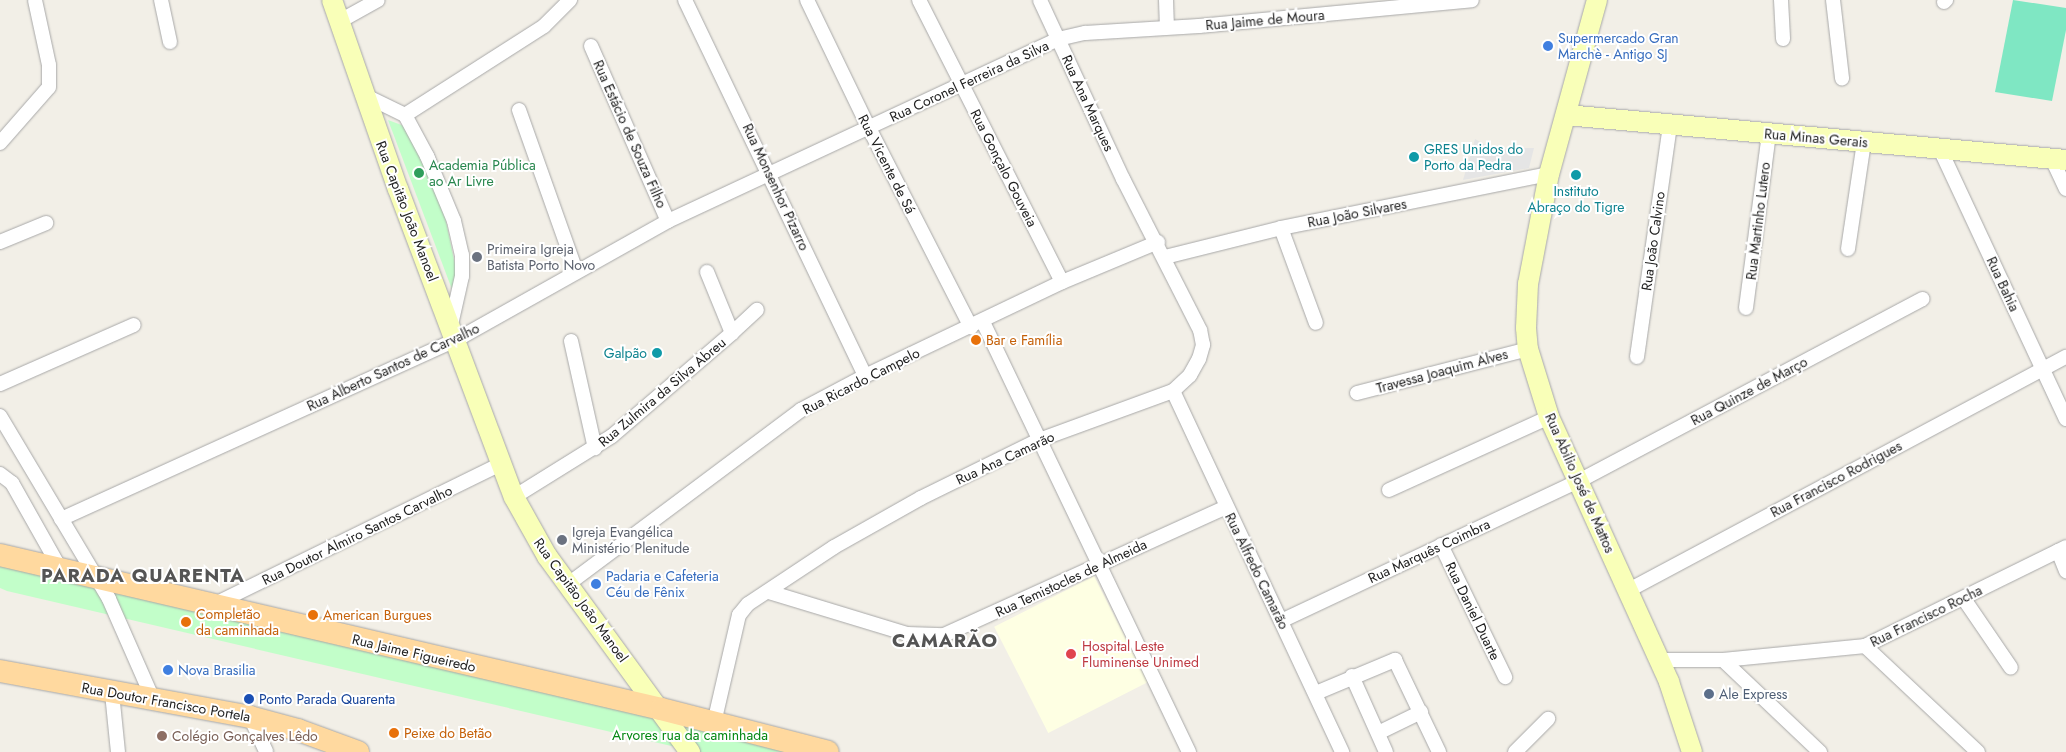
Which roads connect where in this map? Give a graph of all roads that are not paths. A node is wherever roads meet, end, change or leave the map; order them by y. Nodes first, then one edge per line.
1 (35, 0) edge
2 (161, 0) edge
3 (332, 0) edge
4 (378, 0) edge
5 (570, 0) edge
6 (685, 0) edge
7 (807, 0) edge
8 (919, 0) edge
9 (1040, 0) edge
10 (1166, 0) edge
11 (1324, 0) edge
12 (1472, 0) edge
13 (1781, 0) edge
14 (1833, 0) edge
15 (1593, 1) edge
16 (1426, 2) edge
17 (1322, 14) junction
18 (340, 22) junction
19 (1167, 27) junction
20 (1058, 39) junction
21 (1783, 39) dead end
22 (170, 42) dead end
23 (591, 46) dead end
24 (1842, 78) dead end
25 (961, 86) junction
26 (366, 96) junction
27 (519, 110) dead end
28 (405, 115) junction
29 (1566, 116) junction
30 (1670, 125) junction
31 (868, 128) junction
32 (1769, 134) junction
33 (1864, 142) junction
34 (0, 143) edge
35 (1940, 149) junction
36 (2059, 160) edge
37 (771, 174) junction
38 (1549, 174) junction
39 (1123, 179) joint
40 (2066, 189) edge
41 (668, 221) junction
42 (46, 223) dead end
43 (1281, 228) junction
44 (0, 242) edge
45 (1158, 242) junction
46 (1848, 249) dead end
47 (1166, 257) junction
48 (576, 271) junction
49 (707, 272) dead end
50 (1062, 282) junction
51 (1922, 299) dead end
52 (1746, 308) dead end
53 (757, 310) dead end
54 (1316, 323) dead end
55 (977, 324) junction
56 (134, 325) dead end
57 (454, 332) junction
58 (732, 333) junction
59 (571, 341) dead end
60 (1528, 349) junction
61 (1637, 357) dead end
62 (2066, 357) edge
63 (2043, 369) junction
64 (865, 376) junction
65 (0, 384) edge
66 (1173, 390) junction
67 (1357, 393) dead end
68 (0, 416) edge
69 (1549, 417) junction
70 (2066, 419) edge
71 (1039, 440) junction
72 (595, 448) junction
73 (501, 464) junction
74 (0, 474) edge
75 (1577, 482) junction
76 (1390, 490) dead end
77 (514, 497) junction
78 (1226, 507) junction
79 (61, 519) junction
80 (1441, 545) junction
81 (2062, 549) edge
82 (0, 555) edge
83 (1098, 565) junction
84 (62, 571) junction
85 (2066, 571) edge
86 (98, 580) junction
87 (567, 585) junction
88 (1629, 590) junction
89 (769, 592) junction
90 (1964, 599) junction
91 (212, 605) junction
92 (1282, 621) junction
93 (1865, 646) junction
94 (1658, 660) junction
95 (1723, 660) junction
96 (2011, 668) dead end
97 (0, 671) edge
98 (1352, 676) junction
99 (1505, 678) dead end
100 (112, 693) junction
101 (1316, 693) junction
102 (153, 699) junction
103 (661, 709) junction
104 (1421, 712) junction
105 (250, 716) junction
106 (1548, 719) dead end
107 (714, 723) junction
108 (1378, 733) junction
109 (118, 752) edge
110 (266, 752) edge
111 (358, 752) edge
112 (690, 752) edge
113 (828, 752) edge
114 (1189, 752) edge
115 (1342, 752) edge
116 (1386, 752) edge
117 (1439, 752) edge
118 (1515, 752) edge
119 (1692, 752) edge
120 (1820, 752) edge
121 (1978, 752) edge

1 - 34 street
2 - 22 street
3 - 18 main road, Rua Capitão João Manoel
4 - 18 street
5 - 28 street
6 - 37 street, Rua Monsenhor Pizarro
7 - 31 street, Rua Vicente de Sá
8 - 25 street, Rua Gonçalo Gouveia
9 - 20 street, Rua Ana Marques
10 - 19 street
11 - 17 street
12 - 16 street, Rua Jaime de Moura
13 - 21 street
14 - 24 street
15 - 29 main road, Rua Abilio José de Mattos
16 - 17 street, Rua Jaime de Moura
17 - 19 street, Rua Jaime de Moura
18 - 26 main road, Rua Capitão João Manoel
19 - 20 street, Rua Jaime de Moura
20 - 25 street, Rua Coronel Ferreira da Silva
20 - 39 street, Rua Ana Marques
23 - 41 street, Rua Estácio de Souza Filho
25 - 31 street, Rua Coronel Ferreira da Silva
25 - 50 street, Rua Gonçalo Gouveia
26 - 28 street
26 - 57 main road, Rua Capitão João Manoel
27 - 48 street
28 - 57 street, Rua Capitão João Manoel
29 - 30 main road, Rua Minas Gerais
29 - 38 main road, Rua Abilio José de Mattos
30 - 32 main road, Rua Minas Gerais
30 - 61 street, Rua João Calvino
31 - 37 street, Rua Coronel Ferreira da Silva
31 - 55 street, Rua Vicente de Sá
32 - 33 main road, Rua Minas Gerais
32 - 52 street, Rua Martinho Lutero
33 - 35 main road, Rua Minas Gerais
33 - 46 street
35 - 36 main road, Rua Minas Gerais
35 - 63 street, Rua Bahia
36 - 40 street
37 - 41 street, Rua Alberto Santos de Carvalho
37 - 64 street, Rua Monsenhor Pizarro
38 - 43 street, Rua João Silvares
38 - 60 main road, Rua Abilio José de Mattos
39 - 45 street, Rua Ana Camarão
41 - 48 street, Rua Alberto Santos de Carvalho
42 - 44 street
43 - 47 street, Rua João Silvares
43 - 54 street
45 - 47 street, Rua Ana Camarão
45 - 50 street, Rua Ricardo Campelo
47 - 66 street, Rua Ana Camarão
48 - 57 street, Rua Alberto Santos de Carvalho
49 - 58 street, Rua Zulmira da Silva Abreu
50 - 55 street, Rua Ricardo Campelo
51 - 75 street, Rua Quinze de Março
53 - 58 street, Rua Zulmira da Silva Abreu
55 - 64 street, Rua Ricardo Campelo
55 - 71 street, Rua Vicente de Sá
56 - 65 street
57 - 73 main road, Rua Capitão João Manoel
57 - 79 street, Rua Alberto Santos de Carvalho
58 - 72 street, Rua Zulmira da Silva Abreu
59 - 72 street
60 - 67 street, Travessa Joaquim Alves
60 - 69 main road, Rua Abilio José de Mattos
62 - 63 street, Rua Francisco Rodrigues
63 - 70 street, Rua Bahia
63 - 88 street, Rua Francisco Rodrigues
64 - 87 street, Rua Ricardo Campelo
66 - 71 street, Rua Ana Camarão
66 - 78 street, Rua Alfredo Camarão
68 - 79 street
69 - 75 main road, Rua Abilio José de Mattos
69 - 76 street
71 - 83 street, Rua Vicente de Sá
71 - 89 street, Rua Ana Camarão
72 - 77 street, Rua Zulmira da Silva Abreu
73 - 77 main road, Rua Capitão João Manoel
73 - 91 street, Rua Doutor Almiro Santos Carvalho
74 - 84 street
75 - 80 street, Rua Marquês Coimbra
75 - 88 main road, Rua Abilio José de Mattos
77 - 87 main road, Rua Capitão João Manoel
78 - 83 street, Rua Temistocles de Almeida
78 - 92 street, Rua Alfredo Camarão
79 - 86 street
80 - 92 street, Rua Marquês Coimbra
80 - 99 street, Rua Daniel Duarte
81 - 85 street
81 - 90 street, Rua Francisco Rocha
82 - 84 main road, Rua Jaime Figueiredo
83 - 89 street, Rua Temistocles de Almeida
83 - 114 street, Rua Vicente de Sá
84 - 86 main road, Rua Jaime Figueiredo
86 - 91 main road, Rua Jaime Figueiredo
86 - 102 street
87 - 103 main road, Rua Capitão João Manoel
88 - 94 main road, Rua Abilio José de Mattos
89 - 107 street, Rua Ana Camarão
90 - 93 street, Rua Francisco Rocha
90 - 96 street
91 - 103 main road, Rua Jaime Figueiredo
92 - 101 street, Rua Alfredo Camarão
93 - 95 street, Rua Francisco Rocha
93 - 121 street
94 - 95 street, Rua Francisco Rocha
94 - 119 main road, Rua Abilio José de Mattos
95 - 120 street
97 - 100 main road, Rua Doutor Francisco Portela
98 - 101 street
98 - 104 street
98 - 108 street
100 - 102 main road, Rua Doutor Francisco Portela
100 - 109 street
101 - 115 street, Rua Alfredo Camarão
102 - 105 main road, Rua Doutor Francisco Portela
103 - 107 main road, Rua Jaime Figueiredo
103 - 112 main road, Rua Capitão João Manoel
104 - 108 street
104 - 117 street
105 - 110 street
105 - 111 main road, Rua Doutor Francisco Portela
106 - 118 street
107 - 113 main road, Rua Jaime Figueiredo
108 - 116 street

